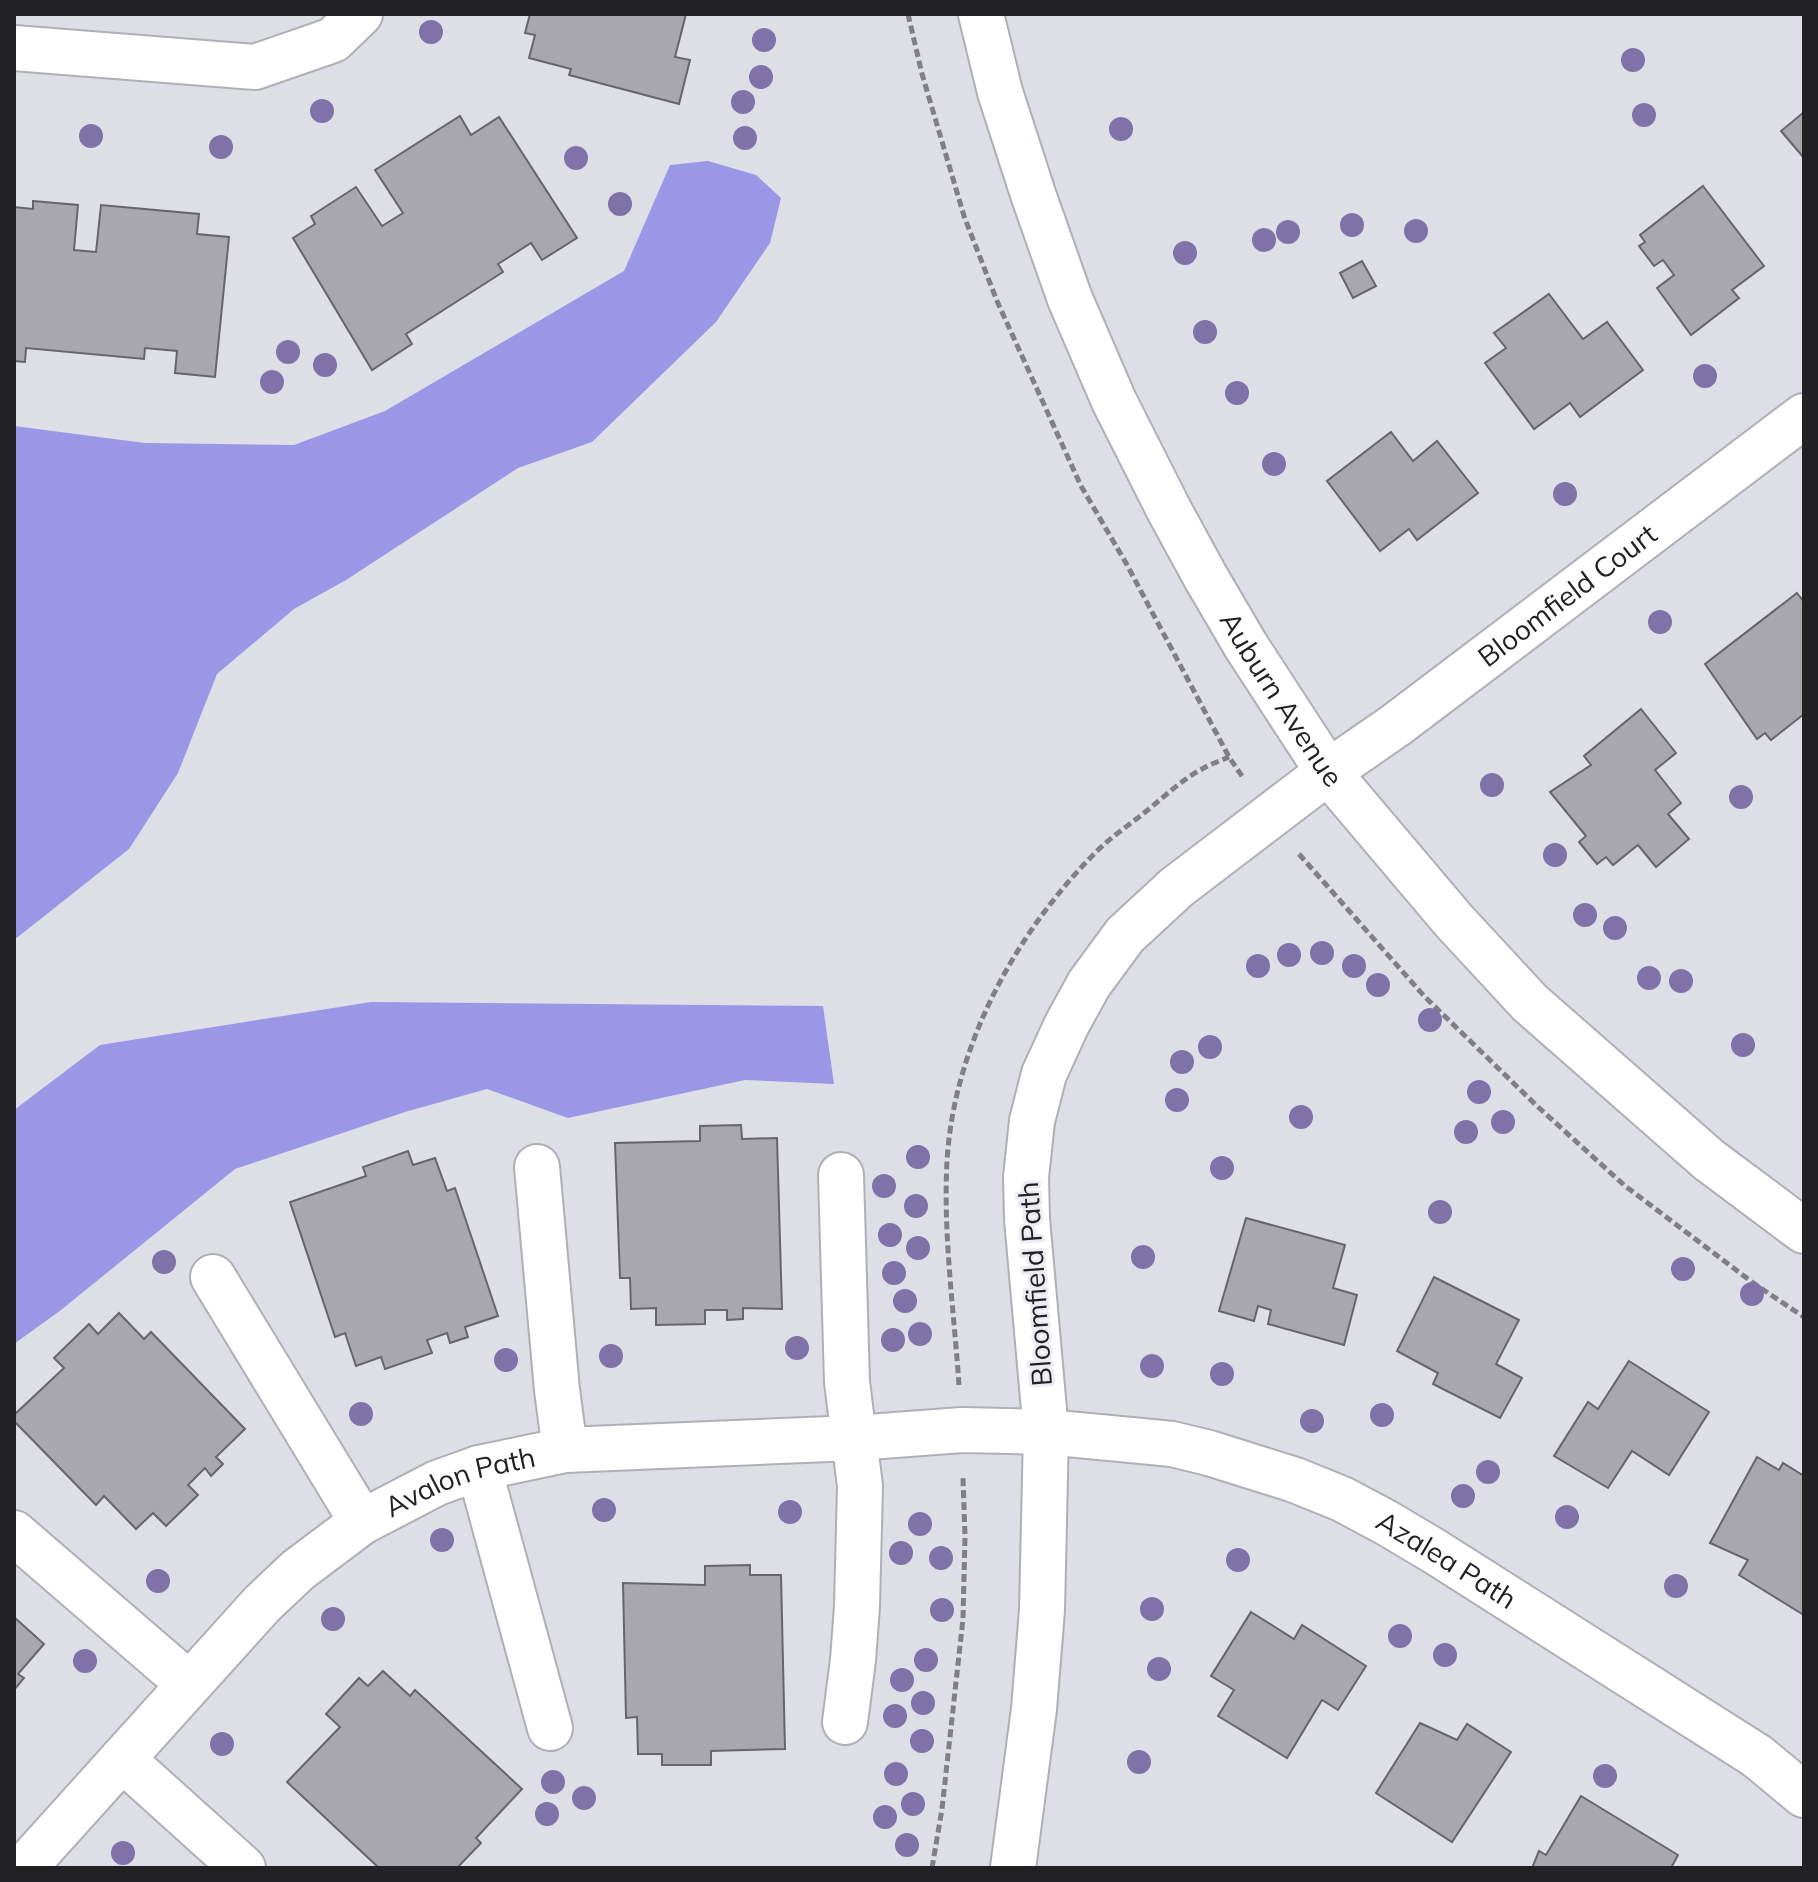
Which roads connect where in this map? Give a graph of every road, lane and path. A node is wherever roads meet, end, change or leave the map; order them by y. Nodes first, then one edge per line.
1 (360, 14) edge
2 (981, 14) edge
3 (14, 48) edge
4 (1804, 416) edge
5 (1328, 772) junction
6 (537, 1167) dead end
7 (841, 1175) dead end
8 (1804, 1231) edge
9 (213, 1277) dead end
10 (1046, 1432) junction
11 (855, 1438) junction
12 (565, 1450) junction
13 (479, 1468) junction
14 (362, 1522) junction
15 (14, 1533) edge
16 (189, 1684) junction
17 (845, 1722) dead end
18 (550, 1728) dead end
19 (122, 1759) junction
20 (1804, 1795) edge
21 (24, 1868) edge
22 (243, 1868) edge
23 (1013, 1868) edge

1 - 3 street
2 - 5 street, Auburn Avenue
4 - 5 street, Bloomfield Court
5 - 8 street, Auburn Avenue
5 - 10 street, Bloomfield Path
6 - 12 street
7 - 11 street
9 - 14 street
10 - 11 street, Avalon Path
10 - 20 street, Azalea Path
10 - 23 street, Bloomfield Path
11 - 12 street, Avalon Path
11 - 17 street
12 - 13 street, Avalon Path
13 - 14 street, Avalon Path
13 - 18 street
14 - 16 street, Avalon Path
15 - 16 street
16 - 19 street, Avalon Path
19 - 21 street, Avalon Path
19 - 22 street

